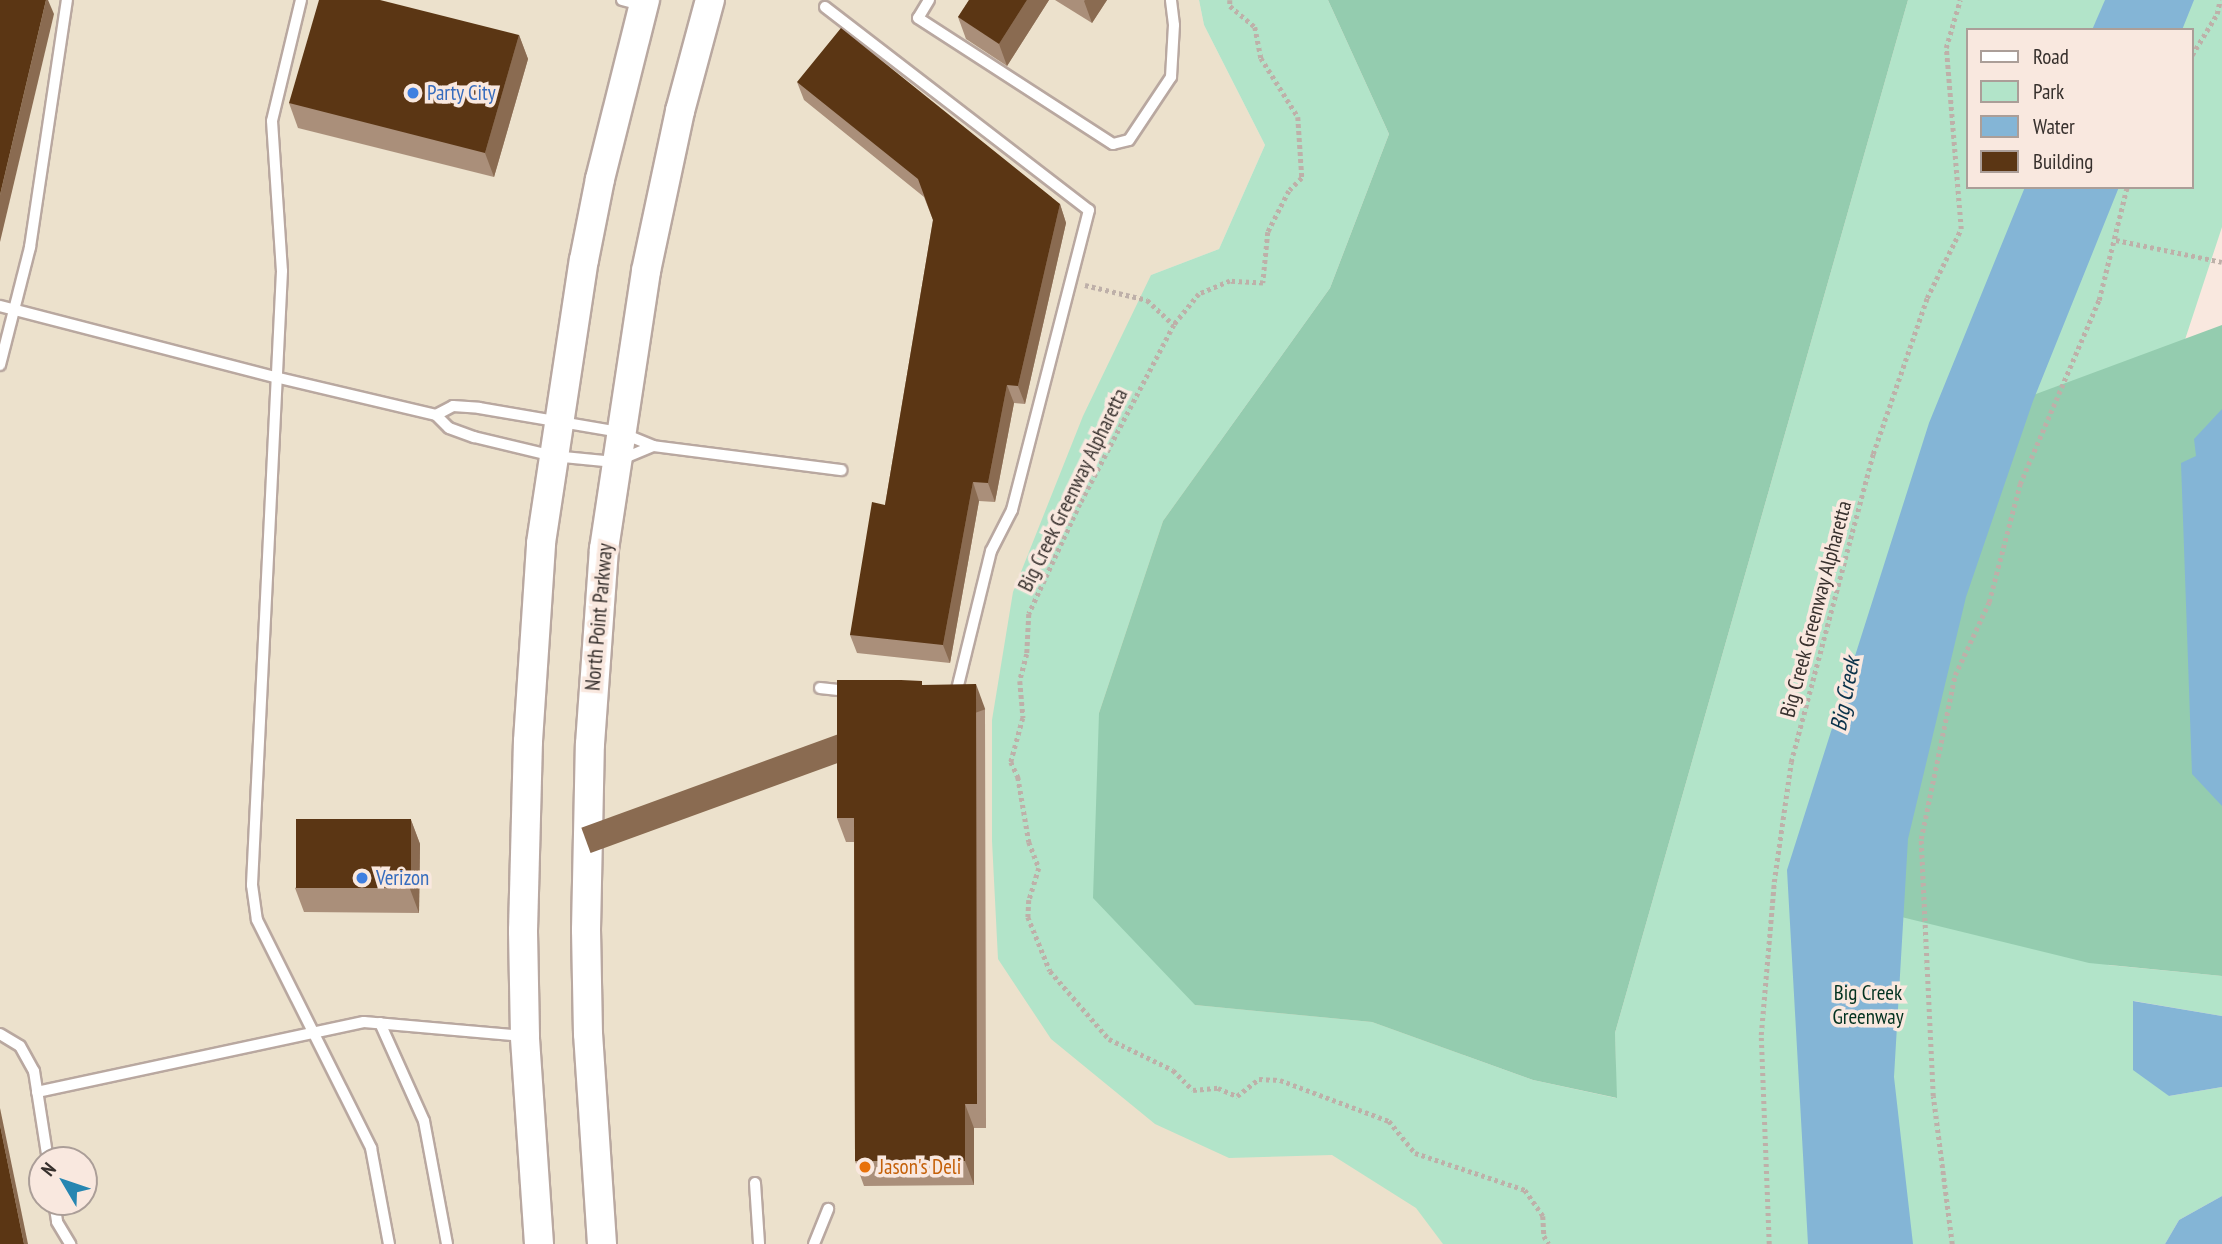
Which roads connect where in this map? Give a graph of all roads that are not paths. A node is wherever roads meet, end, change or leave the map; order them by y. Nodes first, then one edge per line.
1 (68, 0) edge
2 (301, 0) edge
3 (710, 0) edge
4 (929, 0) edge
5 (1171, 0) edge
6 (637, 2) edge
7 (825, 7) dead end
8 (0, 306) edge
9 (14, 309) junction
10 (0, 365) edge
11 (275, 377) junction
12 (436, 415) junction
13 (558, 420) junction
14 (619, 432) junction
15 (653, 446) junction
16 (553, 456) junction
17 (615, 462) junction
18 (841, 470) dead end
19 (820, 688) dead end
20 (860, 692) edge
21 (941, 699) edge
22 (380, 1023) junction
23 (316, 1033) junction
24 (0, 1034) edge
25 (525, 1036) junction
26 (37, 1092) junction
27 (46, 1146) edge
28 (755, 1183) dead end
29 (828, 1209) dead end
30 (56, 1216) edge
31 (70, 1244) edge
32 (389, 1244) edge
33 (447, 1244) edge
34 (540, 1244) edge
35 (602, 1244) edge
36 (759, 1244) edge
37 (814, 1244) edge

1 - 9 lane
2 - 11 lane
3 - 14 street, North Point Parkway
4 - 5 lane
6 - 13 street
7 - 21 lane
8 - 9 lane
9 - 10 lane
9 - 11 lane
11 - 12 lane
11 - 23 lane
12 - 13 lane
12 - 16 lane
13 - 14 lane
13 - 16 street
14 - 15 lane
14 - 17 street, North Point Parkway
15 - 17 lane
15 - 18 lane
16 - 17 lane
16 - 25 street
17 - 35 street, North Point Parkway
19 - 20 lane
22 - 23 lane
22 - 25 lane
22 - 33 lane
23 - 26 lane
23 - 32 lane
24 - 26 lane
25 - 34 street
26 - 27 lane
28 - 36 lane
29 - 37 lane
30 - 31 lane

